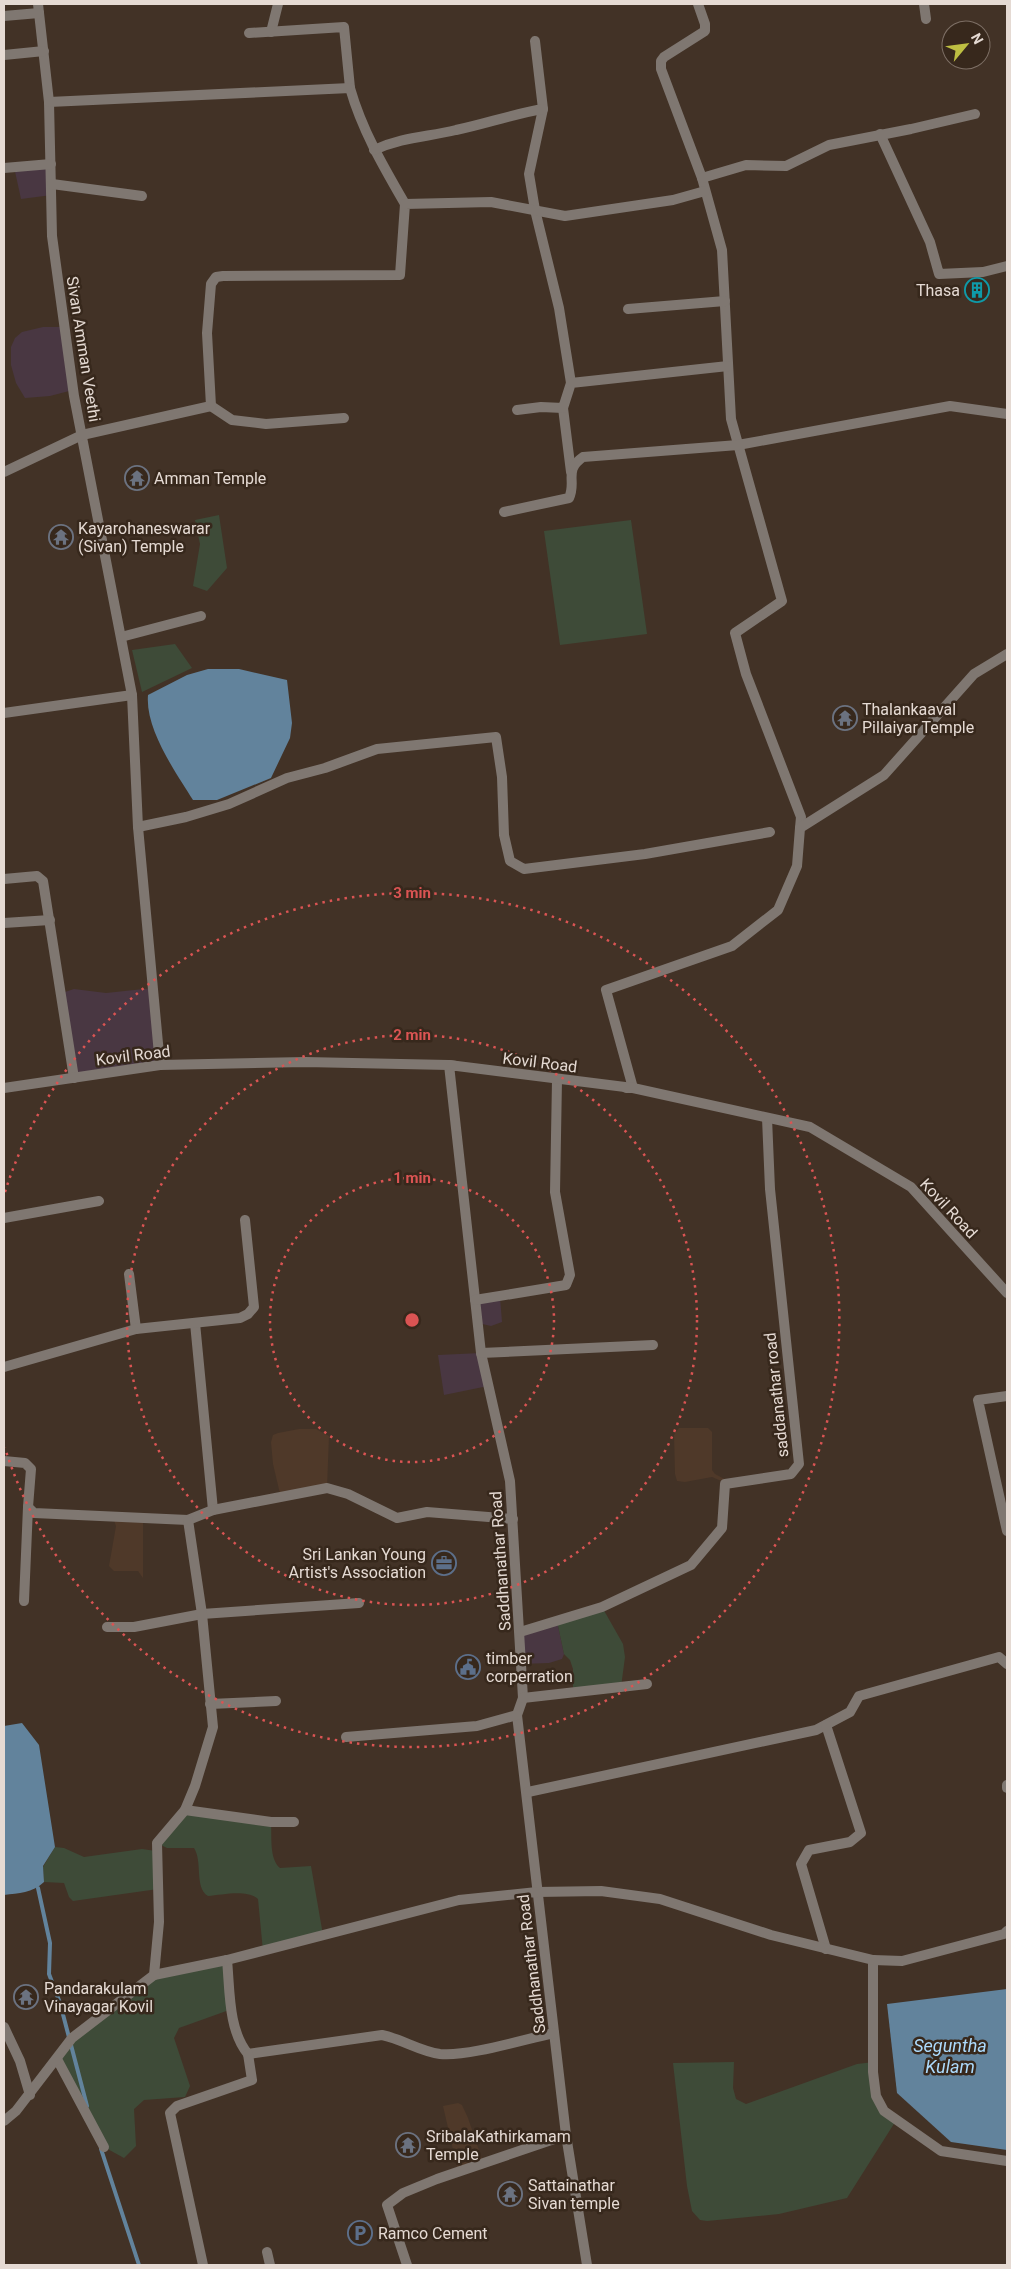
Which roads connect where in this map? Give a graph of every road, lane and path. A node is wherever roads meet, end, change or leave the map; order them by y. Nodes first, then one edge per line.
1 (278, 4) edge
2 (698, 4) edge
3 (924, 4) edge
4 (38, 9) edge
5 (4, 16) edge
6 (926, 19) dead end
7 (271, 32) junction
8 (249, 33) dead end
9 (535, 42) dead end
10 (44, 51) junction
11 (4, 55) edge
12 (350, 88) junction
13 (49, 102) junction
14 (543, 109) junction
15 (974, 114) dead end
16 (880, 134) junction
17 (374, 150) junction
18 (52, 164) junction
19 (4, 168) edge
20 (702, 178) junction
21 (52, 184) junction
22 (705, 191) junction
23 (142, 196) dead end
24 (405, 204) junction
25 (535, 210) junction
26 (1007, 266) edge
27 (725, 301) junction
28 (628, 309) dead end
29 (728, 366) junction
30 (571, 382) junction
31 (211, 406) junction
32 (563, 408) junction
33 (517, 410) dead end
34 (1007, 414) edge
35 (344, 418) dead end
36 (82, 435) junction
37 (738, 445) junction
38 (4, 472) edge
39 (571, 472) junction
40 (504, 512) dead end
41 (201, 616) dead end
42 (121, 637) junction
43 (1007, 654) edge
44 (132, 695) junction
45 (4, 714) edge
46 (138, 827) junction
47 (800, 828) junction
48 (770, 832) dead end
49 (4, 879) edge
50 (50, 920) junction
51 (4, 923) edge
52 (160, 1065) junction
53 (449, 1065) junction
54 (74, 1078) junction
55 (557, 1080) junction
56 (4, 1088) edge
57 (633, 1088) junction
58 (767, 1118) junction
59 (99, 1201) dead end
60 (4, 1218) edge
61 (245, 1220) dead end
62 (129, 1274) dead end
63 (1007, 1293) edge
64 (475, 1300) junction
65 (195, 1323) junction
66 (136, 1329) junction
67 (653, 1345) dead end
68 (481, 1352) junction
69 (4, 1367) edge
70 (1007, 1396) edge
71 (4, 1461) edge
72 (28, 1507) junction
73 (213, 1510) junction
74 (512, 1519) junction
75 (188, 1520) junction
76 (1007, 1531) edge
77 (24, 1602) dead end
78 (359, 1603) dead end
79 (202, 1614) junction
80 (107, 1627) dead end
81 (520, 1632) junction
82 (1007, 1664) edge
83 (647, 1684) dead end
84 (523, 1698) junction
85 (276, 1701) dead end
86 (210, 1704) junction
87 (518, 1715) junction
88 (826, 1725) junction
89 (346, 1737) dead end
90 (528, 1792) junction
91 (185, 1810) junction
92 (294, 1822) dead end
93 (537, 1892) junction
94 (1007, 1931) edge
95 (826, 1949) junction
96 (228, 1960) junction
97 (873, 1960) junction
98 (154, 1975) junction
99 (4, 2027) edge
100 (554, 2033) junction
101 (248, 2054) junction
102 (57, 2060) junction
103 (30, 2094) junction
104 (4, 2120) edge
105 (566, 2135) junction
106 (104, 2147) dead end
107 (1007, 2161) edge
108 (267, 2252) dead end
109 (203, 2265) edge
110 (270, 2265) edge
111 (407, 2265) edge
112 (587, 2265) edge

1 - 7 street
2 - 20 street
3 - 6 street
4 - 5 street
4 - 10 street, Sivan Amman Veethi
7 - 8 street
7 - 12 street
9 - 14 street
10 - 11 street
10 - 13 street, Sivan Amman Veethi
12 - 13 street
12 - 17 street
13 - 18 street, Sivan Amman Veethi
14 - 17 street
14 - 25 street
15 - 16 street
16 - 20 street
16 - 26 street
17 - 24 street
18 - 19 street
18 - 21 street, Sivan Amman Veethi
20 - 22 street
21 - 23 street
21 - 36 street, Sivan Amman Veethi
22 - 25 street
22 - 27 street
24 - 25 street
24 - 31 street
25 - 30 street
27 - 28 street
27 - 29 street
29 - 30 street
29 - 37 street
30 - 32 street
31 - 35 street
31 - 36 street
32 - 33 street
32 - 39 street
34 - 37 street
36 - 38 street
36 - 42 street, Sivan Amman Veethi
37 - 39 street
37 - 47 street
39 - 40 street
41 - 42 street
42 - 44 street, Sivan Amman Veethi
43 - 47 street
44 - 45 street
44 - 46 street, Sivan Amman Veethi
46 - 48 street
46 - 52 street, Sivan Amman Veethi
47 - 57 street
49 - 50 street
50 - 51 street
50 - 54 street
52 - 53 street, Kovil Road
52 - 54 street, Kovil Road
53 - 55 street
53 - 57 street, Kovil Road
53 - 64 street, Saddhanathar Road
54 - 56 street, Kovil Road
55 - 57 street
55 - 64 street
57 - 58 street, Kovil Road
58 - 63 street, Kovil Road
58 - 81 street, saddanathar road
59 - 60 street
61 - 65 street
62 - 66 street
64 - 68 street, Saddhanathar Road
65 - 66 street
65 - 73 street
66 - 69 street
67 - 68 street
68 - 74 street, Saddhanathar Road
70 - 76 street
71 - 72 street
72 - 75 street
72 - 77 street
73 - 74 street
73 - 75 street
74 - 81 street, Saddhanathar Road
75 - 79 street
78 - 79 street
79 - 80 street
79 - 86 street
81 - 84 street, Saddhanathar Road
82 - 88 street
83 - 84 street
84 - 87 street, Saddhanathar Road
85 - 86 street
86 - 91 street
87 - 89 street
87 - 90 street, Saddhanathar Road
88 - 90 street
88 - 95 street
90 - 93 street, Saddhanathar Road
91 - 92 street
91 - 98 street
93 - 95 street
93 - 96 street
93 - 100 street, Saddhanathar Road
94 - 97 street
95 - 97 street
96 - 98 street
96 - 101 street
97 - 107 street
98 - 102 street
99 - 103 street
100 - 101 street
100 - 105 street, Saddhanathar Road
101 - 109 street
102 - 103 street
102 - 106 street
103 - 104 street
105 - 111 street
105 - 112 street, Saddhanathar Road
108 - 110 street

